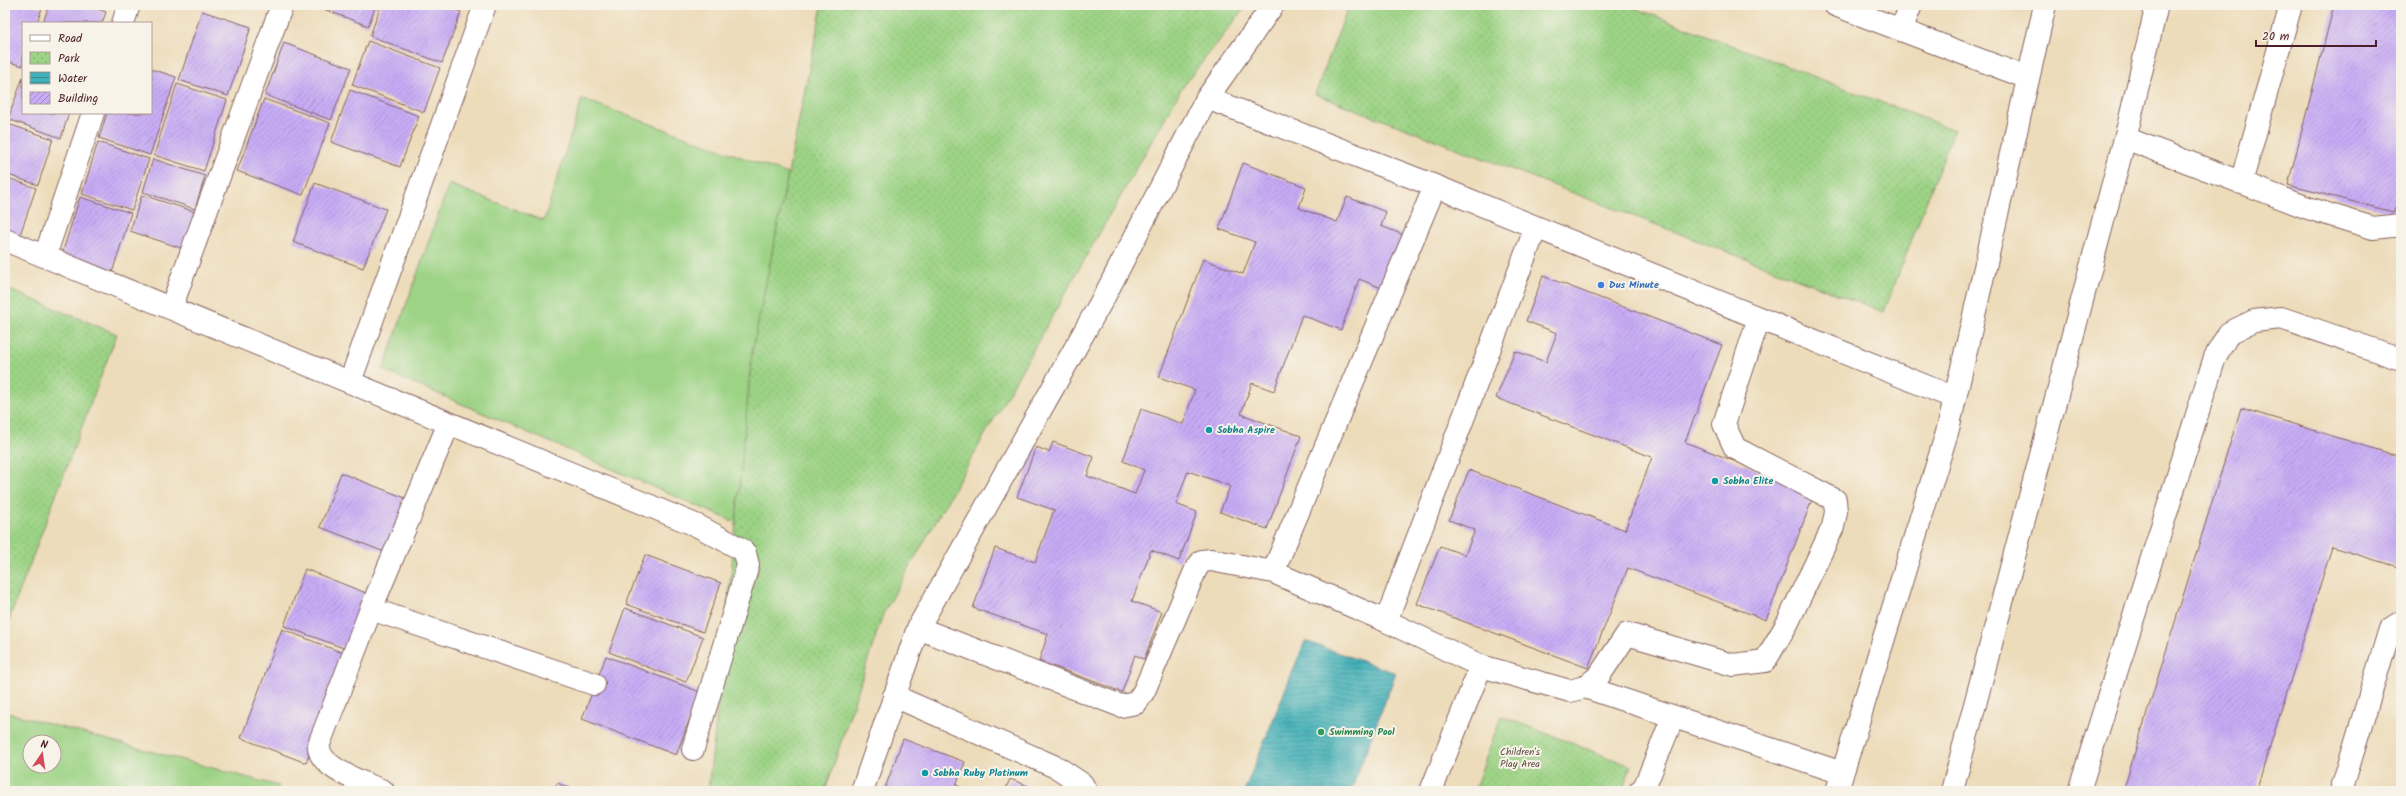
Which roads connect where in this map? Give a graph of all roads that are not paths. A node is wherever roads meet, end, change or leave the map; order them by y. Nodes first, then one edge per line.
1 (129, 5) edge
2 (282, 5) edge
3 (485, 5) edge
4 (1273, 5) edge
5 (1835, 5) edge
6 (1911, 5) edge
7 (2045, 5) edge
8 (2156, 5) edge
9 (2291, 5) edge
10 (123, 22) edge
11 (1901, 30) junction
12 (2028, 78) junction
13 (1207, 98) junction
14 (93, 114) edge
15 (2125, 138) junction
16 (2241, 183) junction
17 (1435, 186) junction
18 (2401, 225) edge
19 (1536, 227) junction
20 (5, 240) edge
21 (45, 256) junction
22 (171, 308) junction
23 (1759, 318) junction
24 (2401, 359) edge
25 (350, 382) junction
26 (1955, 398) junction
27 (449, 423) junction
28 (1273, 572) junction
29 (371, 609) junction
30 (1386, 621) junction
31 (2401, 622) edge
32 (918, 628) junction
33 (1481, 666) junction
34 (594, 684) dead end
35 (1585, 687) junction
36 (894, 696) junction
37 (1673, 717) junction
38 (693, 749) dead end
39 (1840, 782) edge
40 (383, 791) edge
41 (862, 791) edge
42 (1086, 791) edge
43 (1431, 791) edge
44 (1640, 791) edge
45 (1952, 791) edge
46 (2079, 791) edge
47 (2341, 791) edge

1 - 10 street
2 - 22 street
3 - 25 street
4 - 13 street
5 - 11 street
6 - 11 street
7 - 12 street
8 - 15 street
9 - 16 street
11 - 12 street
12 - 26 street
13 - 17 street
13 - 32 street
14 - 21 street
15 - 16 street
15 - 45 street
16 - 18 street
17 - 19 street
17 - 28 street
19 - 23 street
19 - 30 street
20 - 21 street
21 - 22 street
22 - 25 street
23 - 26 street
23 - 35 street
24 - 46 street
25 - 27 street
26 - 39 street
27 - 29 street
27 - 38 street
28 - 30 street
28 - 32 street
29 - 34 street
29 - 40 street
30 - 33 street
31 - 47 street
32 - 36 street
33 - 35 street
33 - 43 street
35 - 37 street
36 - 41 street
36 - 42 street
37 - 39 street
37 - 44 street

